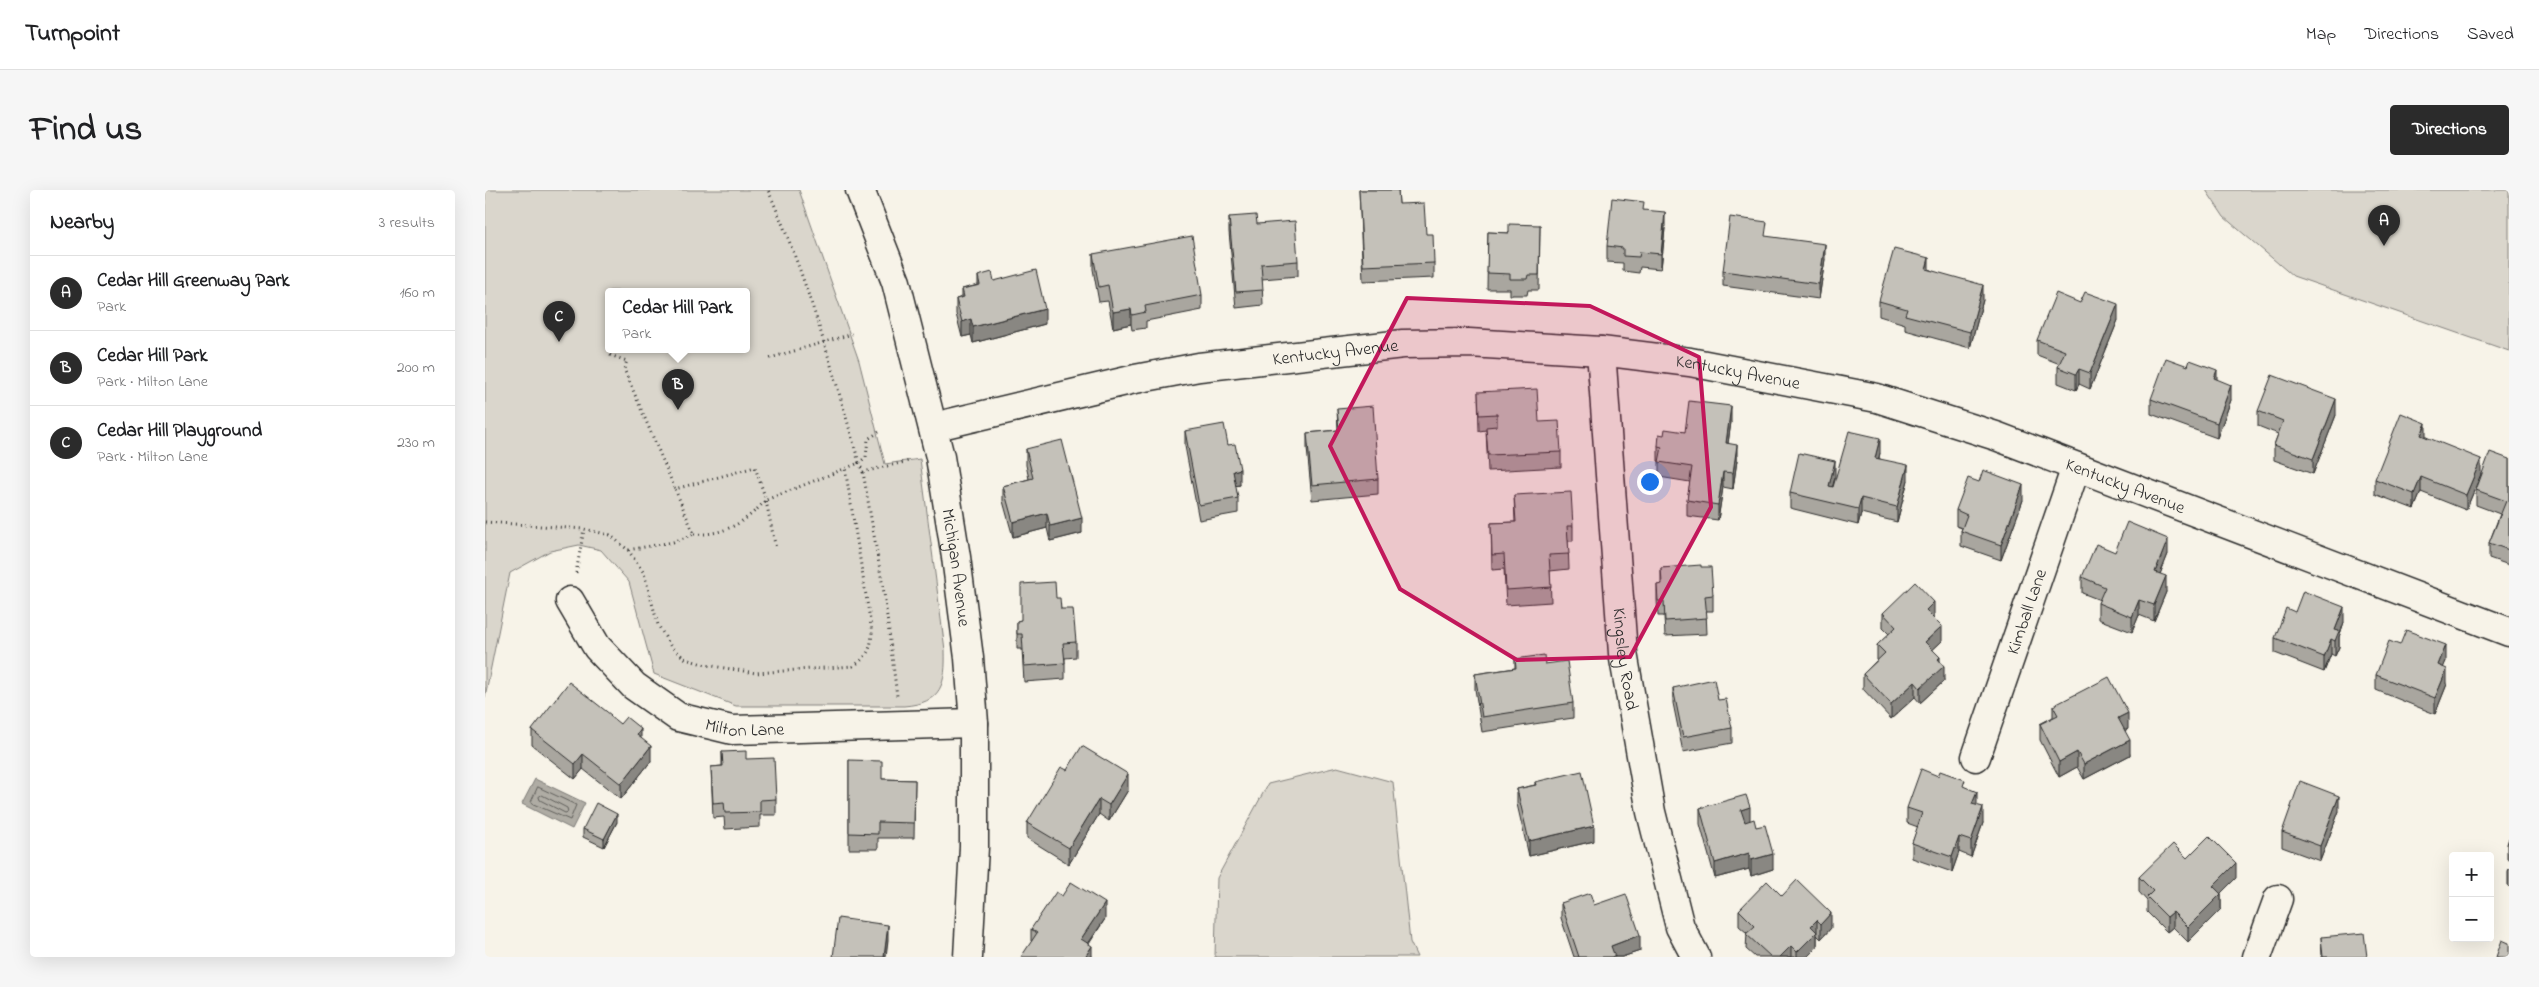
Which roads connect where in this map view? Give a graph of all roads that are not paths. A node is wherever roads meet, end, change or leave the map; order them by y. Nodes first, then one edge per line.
1 (861, 190) edge
2 (1601, 351) junction
3 (933, 427) junction
4 (2076, 468) junction
5 (570, 601) road end
6 (2509, 632) edge
7 (973, 723) junction
8 (1976, 757) dead end
9 (2278, 899) dead end
10 (968, 957) edge
11 (1696, 957) edge
12 (2257, 957) edge

1 - 3 street, Michigan Avenue
2 - 3 street, Kentucky Avenue
2 - 4 street, Kentucky Avenue
2 - 11 street, Kingsley Road
3 - 7 street, Michigan Avenue
4 - 6 street, Kentucky Avenue
4 - 8 street, Kimball Lane
5 - 7 street, Milton Lane
7 - 10 street, Michigan Avenue
9 - 12 street

